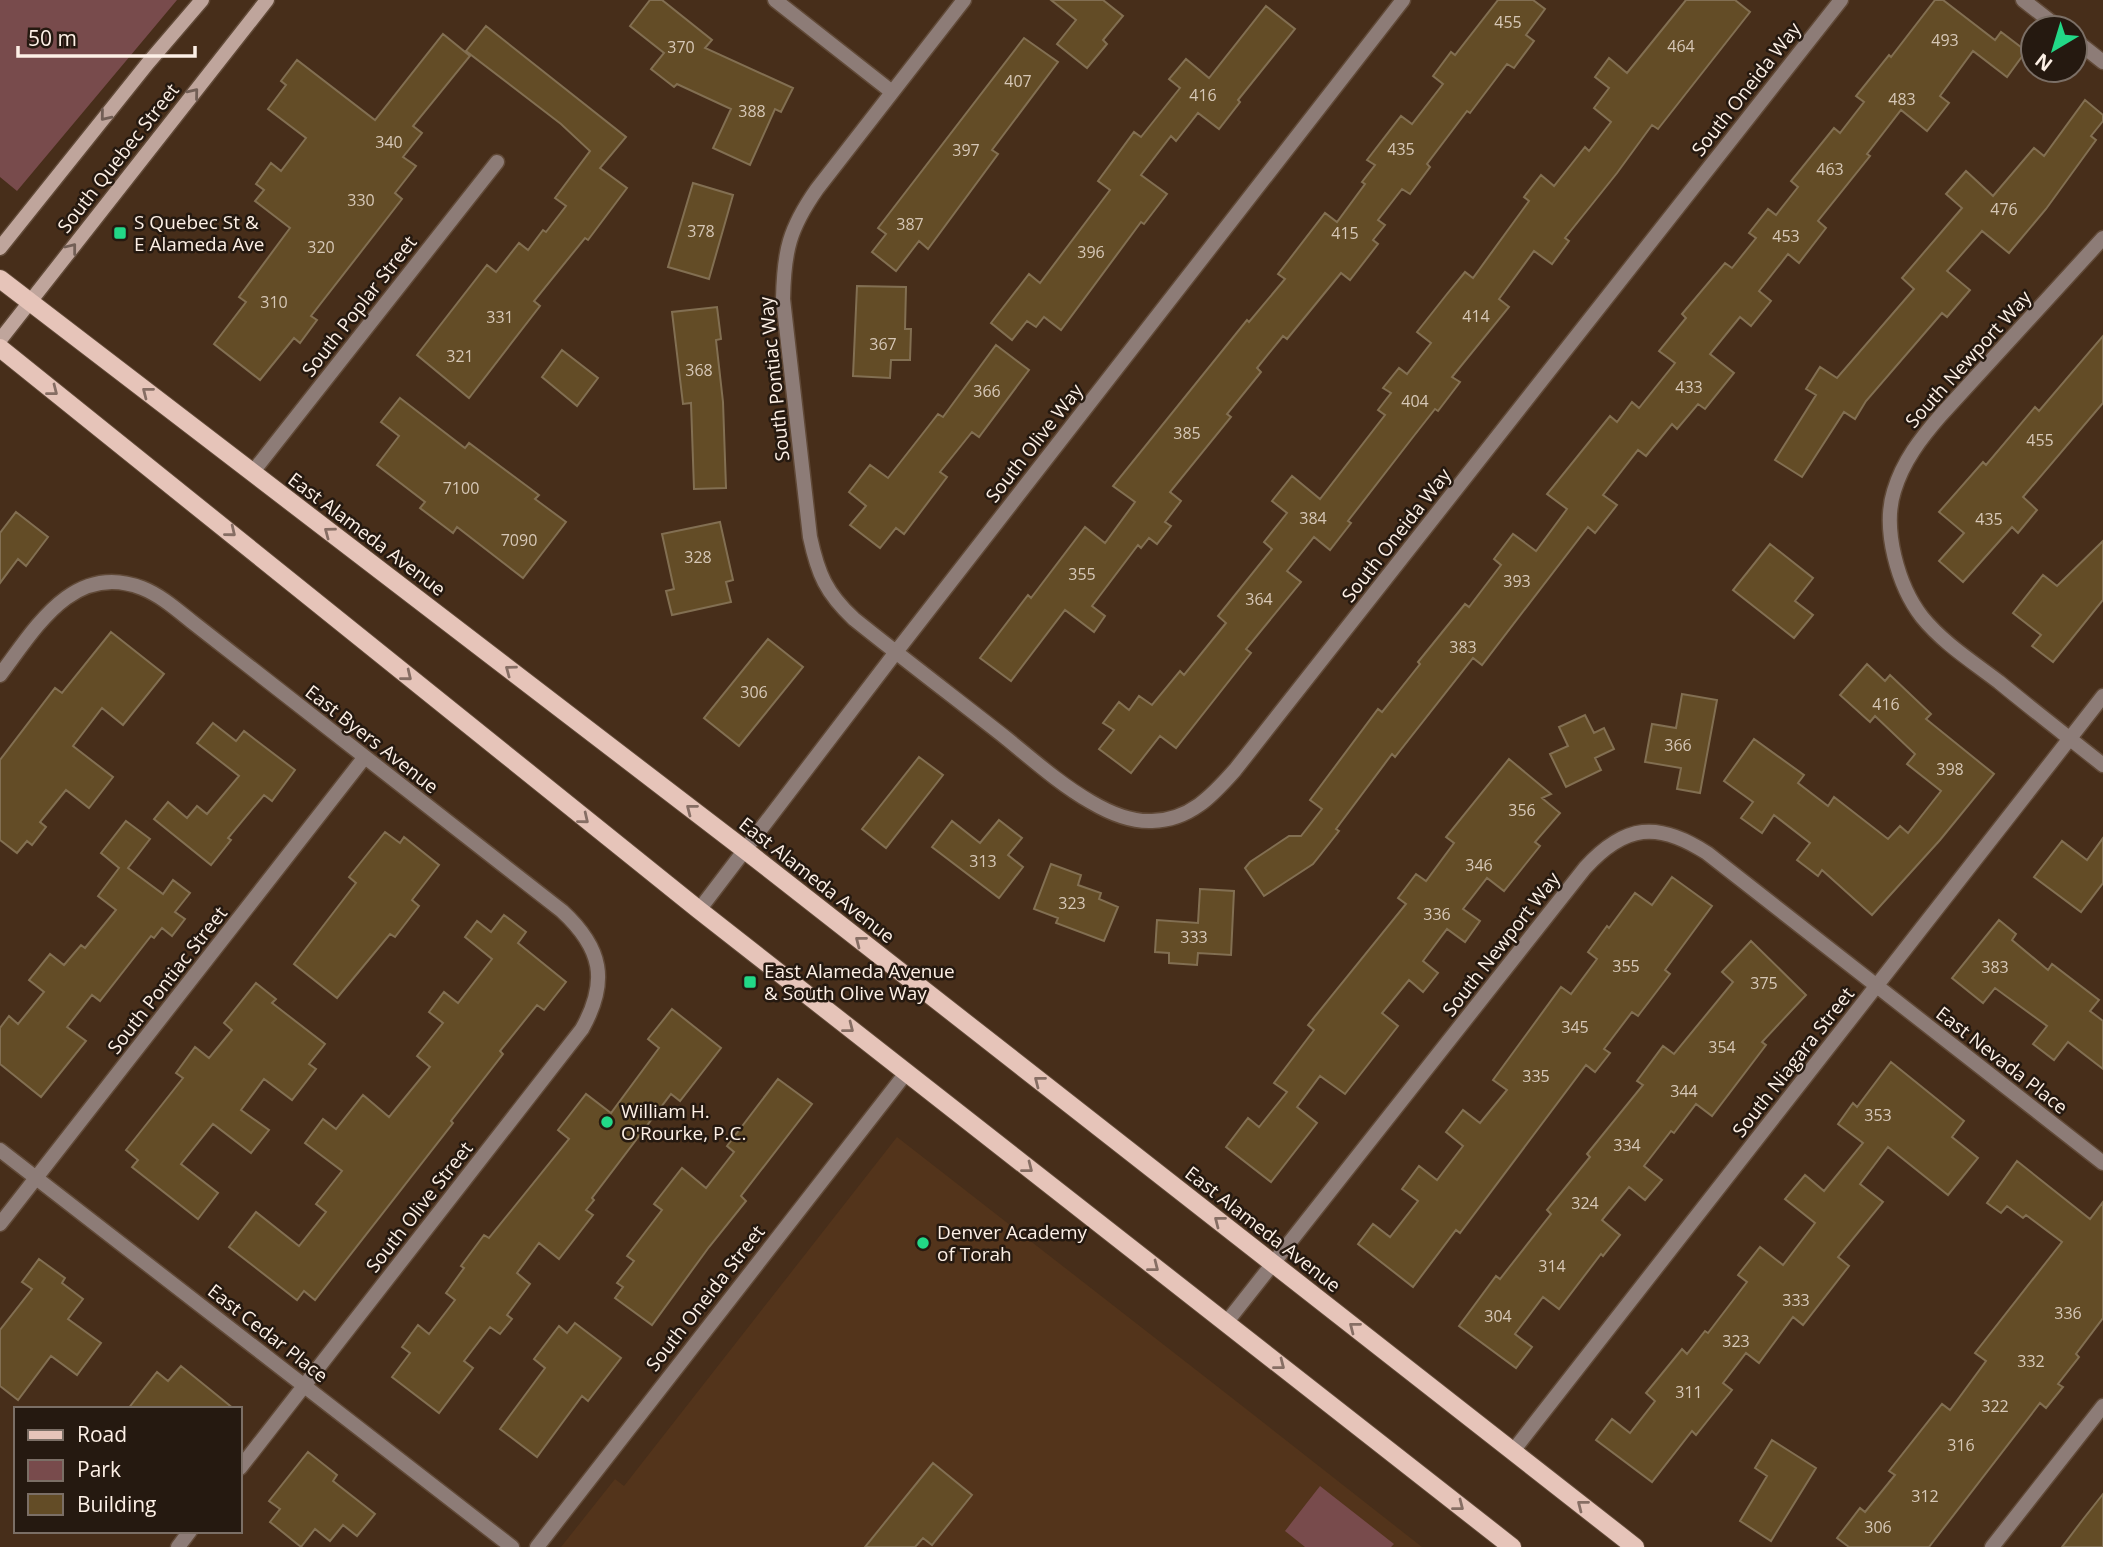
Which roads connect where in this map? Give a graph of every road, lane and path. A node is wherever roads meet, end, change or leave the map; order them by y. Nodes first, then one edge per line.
1 (202, 0) edge
2 (267, 0) edge
3 (775, 0) edge
4 (964, 0) edge
5 (1403, 0) edge
6 (1841, 0) edge
7 (2023, 0) edge
8 (2041, 14) edge
9 (2089, 51) edge
10 (2103, 62) edge
11 (892, 92) junction
12 (497, 162) dead end
13 (2103, 238) edge
14 (0, 248) edge
15 (0, 279) edge
16 (30, 302) junction
17 (0, 340) edge
18 (0, 348) edge
19 (253, 474) junction
20 (896, 652) junction
21 (0, 675) edge
22 (2103, 696) edge
23 (2070, 739) junction
24 (363, 758) junction
25 (2103, 765) edge
26 (745, 850) junction
27 (699, 911) junction
28 (597, 957) joint
29 (1877, 986) junction
30 (906, 1073) junction
31 (0, 1150) edge
32 (2103, 1163) edge
33 (36, 1178) junction
34 (0, 1224) edge
35 (1273, 1263) junction
36 (1226, 1323) junction
37 (304, 1386) junction
38 (2103, 1406) edge
39 (1513, 1451) junction
40 (242, 1465) edge
41 (512, 1547) edge
42 (537, 1547) edge
43 (1512, 1547) edge
44 (1636, 1547) edge
45 (1993, 1547) edge

1 -> 14 main road, South Quebec Street
16 -> 2 main road, South Quebec Street
3 - 11 street
4 - 11 street, South Pontiac Way
5 - 20 street, South Olive Way
6 - 20 street, South Oneida Way
7 - 8 street
9 - 10 street
11 - 20 street, South Pontiac Way
12 - 19 street, South Poplar Street
13 - 23 street, South Newport Way
15 - 16 main road, East Alameda Avenue
16 - 17 main road, South Quebec Street
19 -> 16 main road, East Alameda Avenue
18 -> 27 main road
26 -> 19 main road, East Alameda Avenue
20 - 26 street, South Olive Way
21 - 24 street, East Byers Avenue
22 - 23 street, South Niagara Street
23 - 25 street, South Newport Way
23 - 29 street, South Niagara Street
24 - 28 street, East Byers Avenue
24 - 33 street, South Pontiac Street
26 - 27 street, South Olive Way
35 -> 26 main road, East Alameda Avenue
27 -> 30 main road
28 - 37 street, South Olive Street
29 - 32 street, East Nevada Place
29 - 35 street, South Newport Way
29 - 39 street, South Niagara Street
30 -> 36 main road
30 - 42 street, South Oneida Street
31 - 33 street, East Cedar Place
33 - 34 street, South Pontiac Street
33 - 37 street, East Cedar Place
35 - 36 street, South Newport Way
39 -> 35 main road, East Alameda Avenue
36 -> 43 main road
37 - 40 street, South Olive Street
37 - 41 street, East Cedar Place
38 - 45 street
44 -> 39 main road, East Alameda Avenue

